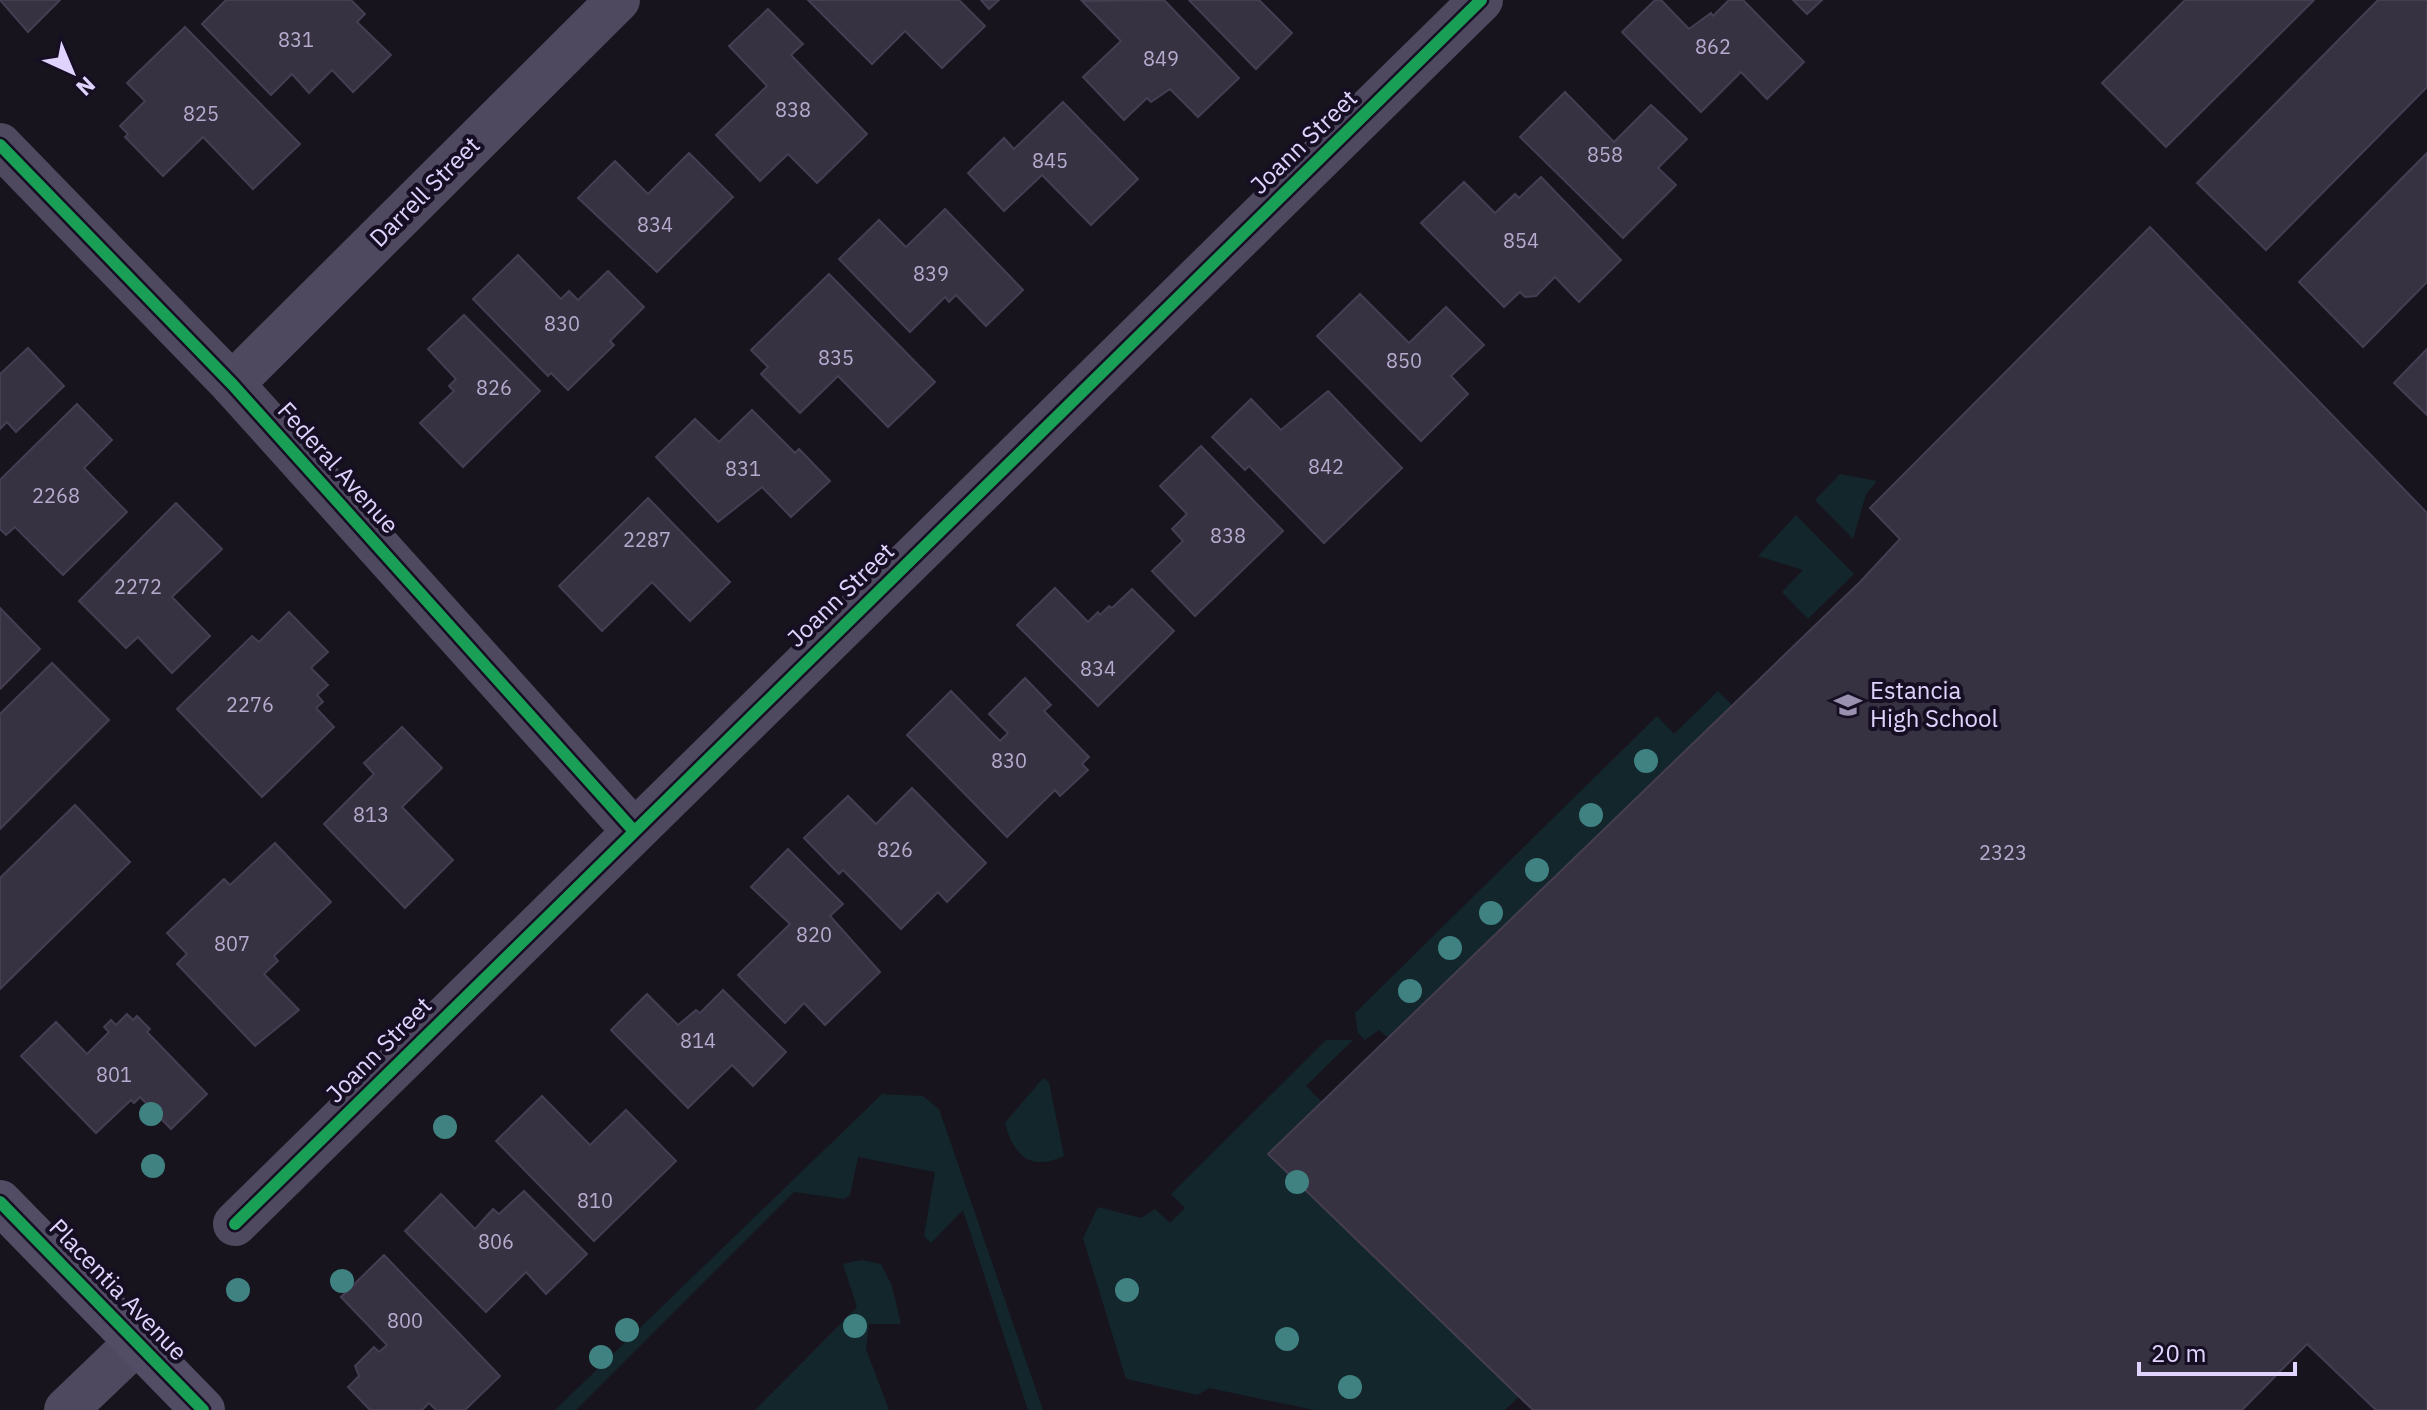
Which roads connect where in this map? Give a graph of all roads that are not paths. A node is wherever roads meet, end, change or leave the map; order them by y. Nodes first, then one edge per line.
1 (618, 0) edge
2 (1481, 0) edge
3 (0, 145) edge
4 (232, 384) junction
5 (633, 830) junction
6 (0, 1202) edge
7 (235, 1224) dead end
8 (138, 1341) junction
9 (66, 1410) edge
10 (203, 1410) edge

1 - 4 street, Darrell Street
2 - 5 street, Joann Street
3 - 4 street, Federal Avenue
4 - 5 street, Federal Avenue
5 - 7 street, Joann Street
6 - 8 main road, Placentia Avenue
8 - 9 street
8 - 10 main road, Placentia Avenue

